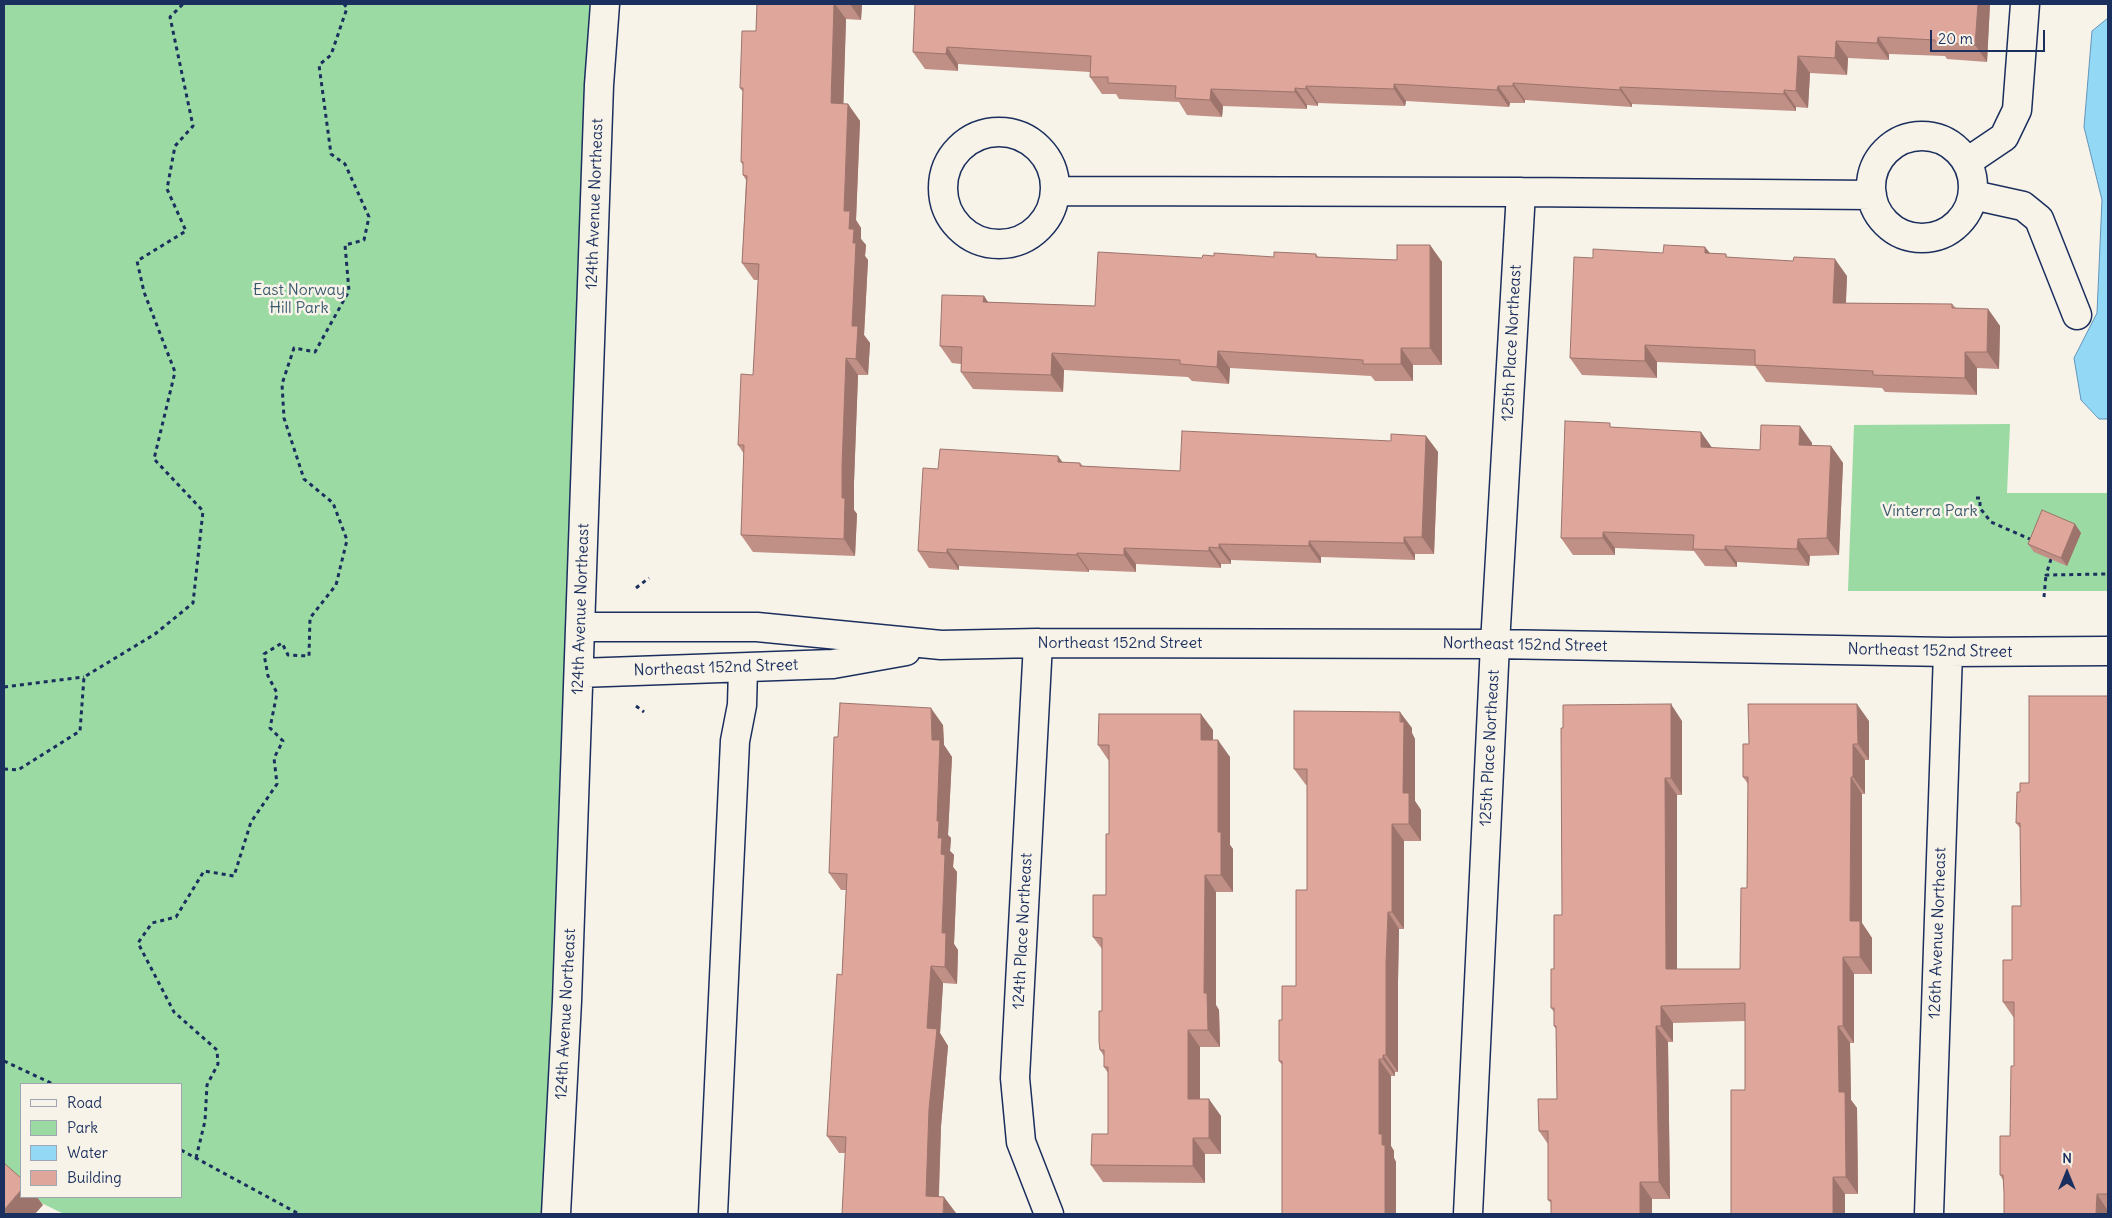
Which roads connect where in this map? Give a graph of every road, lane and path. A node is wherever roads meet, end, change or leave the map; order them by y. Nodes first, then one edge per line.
1 (183, 4) edge
2 (344, 4) edge
3 (605, 4) edge
4 (2025, 4) edge
5 (1967, 162) junction
6 (1056, 191) junction
7 (1521, 192) junction
8 (1872, 196) junction
9 (1973, 196) junction
10 (2077, 315) dead end
11 (1976, 498) dead end
12 (2038, 543) edge
13 (2051, 559) edge
14 (2108, 574) edge
15 (2046, 575) junction
16 (649, 578) dead end
17 (636, 588) dead end
18 (2044, 597) dead end
19 (580, 627) junction
20 (1038, 643) junction
21 (941, 644) junction
22 (1494, 644) junction
23 (2108, 651) edge
24 (1948, 652) junction
25 (743, 668) junction
26 (579, 673) junction
27 (84, 677) junction
28 (4, 687) edge
29 (4, 770) edge
30 (4, 1061) edge
31 (51, 1083) edge
32 (182, 1151) edge
33 (196, 1158) junction
34 (299, 1214) edge
35 (556, 1214) edge
36 (713, 1214) edge
37 (1049, 1214) edge
38 (1468, 1214) edge
39 (1929, 1214) edge

1 - 27 path
2 - 33 path
3 - 19 street, 124th Avenue Northeast
4 - 5 street
5 - 8 street
5 - 9 street
6 - 6 street
6 - 7 street
7 - 8 street
7 - 22 street, 125th Place Northeast
8 - 9 street
9 - 10 street
11 - 12 path
13 - 15 path
14 - 15 path
15 - 18 path
16 - 17 path
19 - 21 street, Northeast 152nd Street
19 - 26 street, 124th Avenue Northeast
20 - 21 street, Northeast 152nd Street
20 - 22 street, Northeast 152nd Street
20 - 37 street, 124th Place Northeast
21 - 25 street, Northeast 152nd Street
22 - 24 street, Northeast 152nd Street
22 - 38 street, 125th Place Northeast
23 - 24 street, Northeast 152nd Street
24 - 39 street, 126th Avenue Northeast
25 - 26 street, Northeast 152nd Street
25 - 36 street
26 - 35 street, 124th Avenue Northeast
27 - 28 path
27 - 29 path
30 - 31 path
32 - 33 path
33 - 34 path

